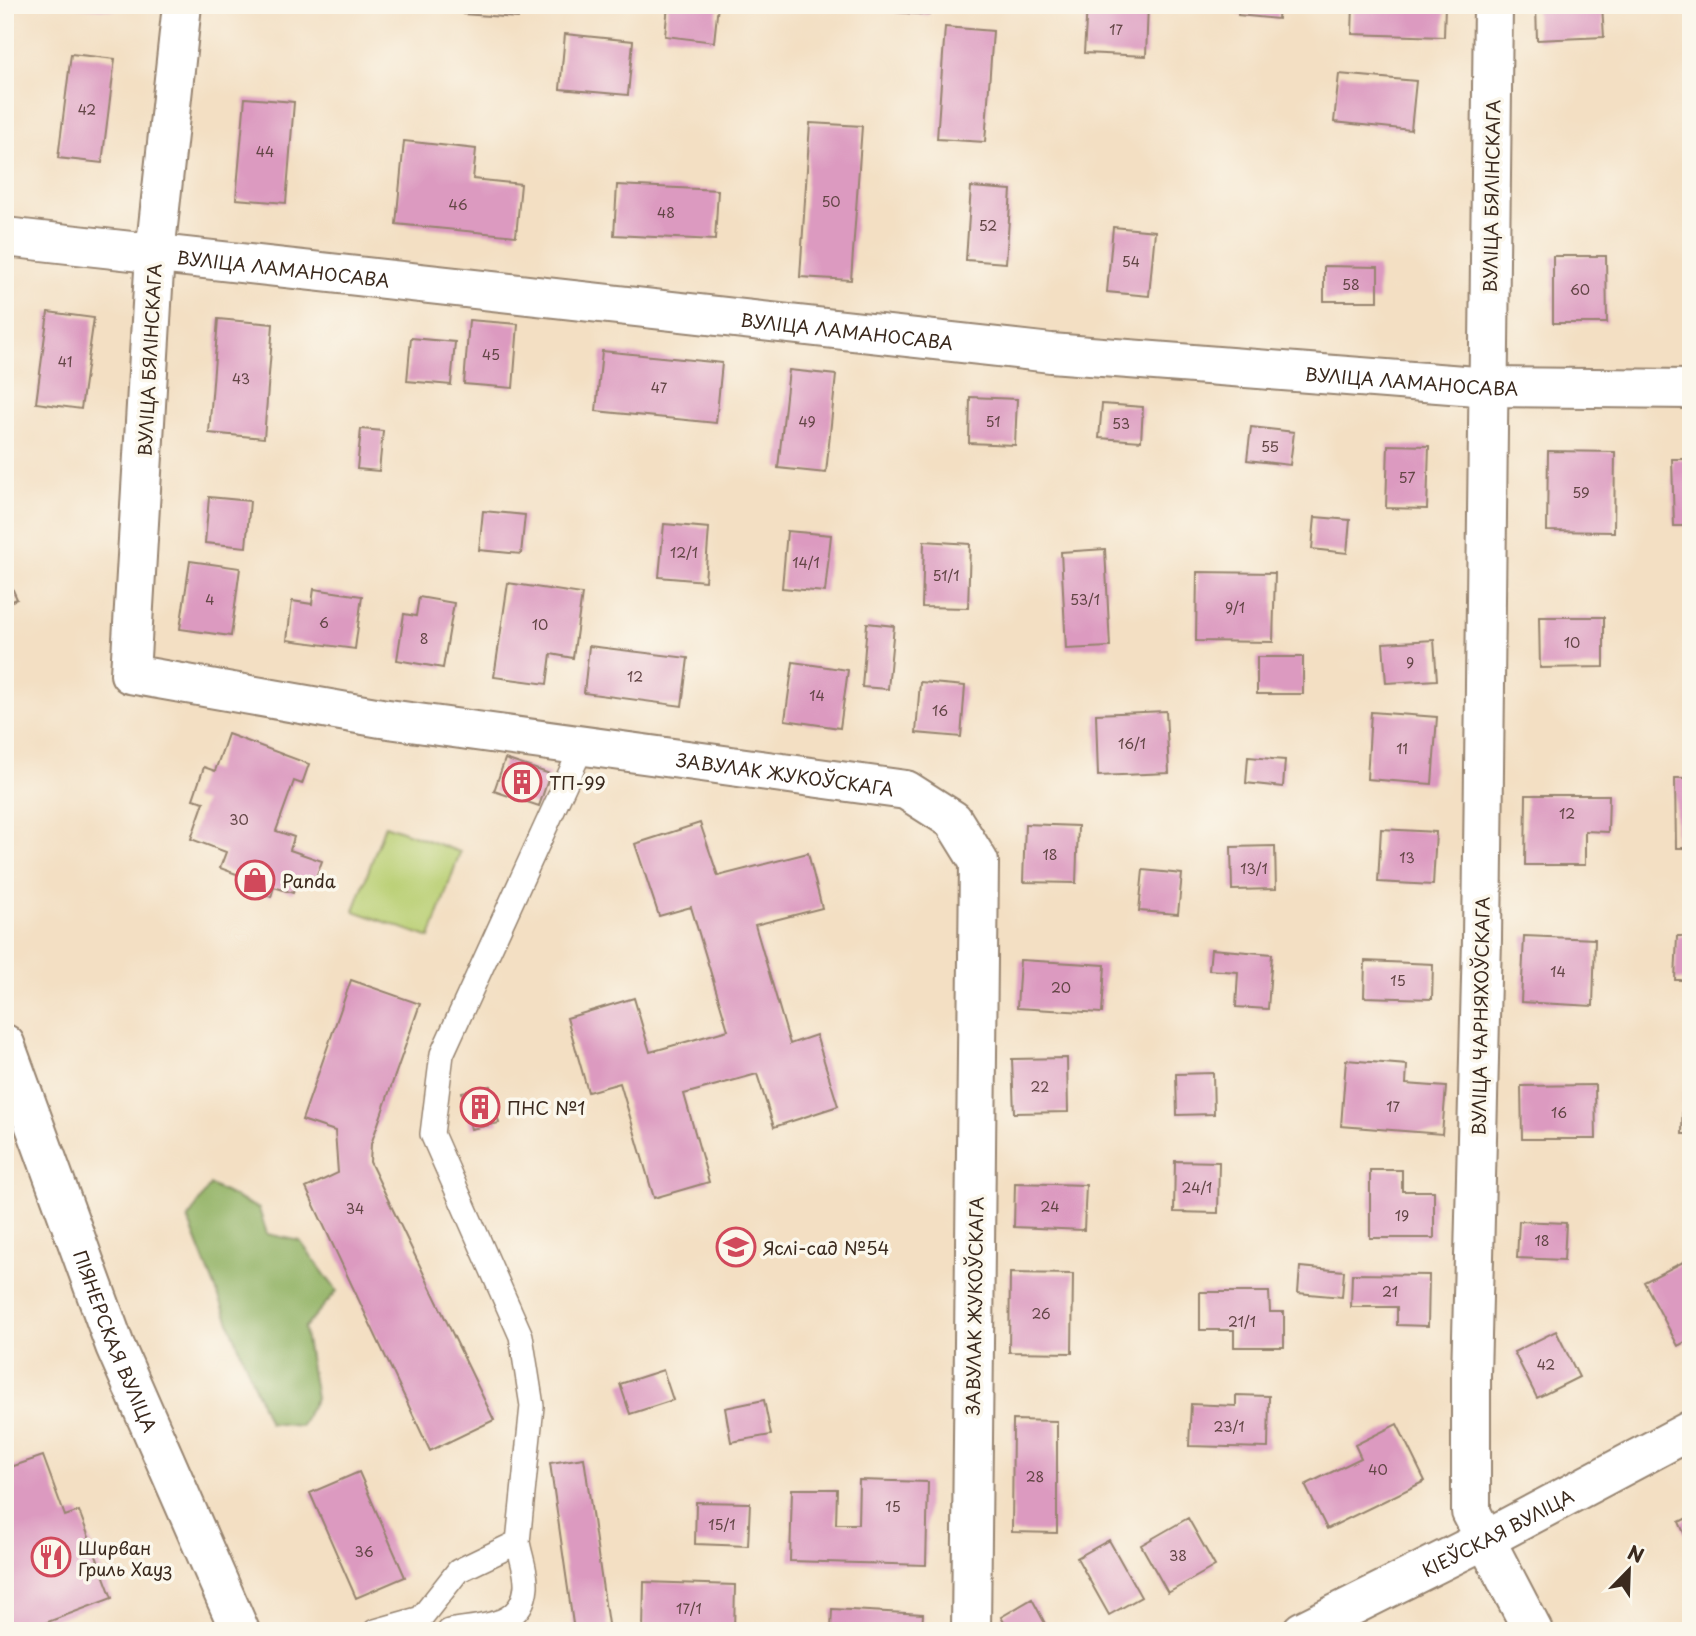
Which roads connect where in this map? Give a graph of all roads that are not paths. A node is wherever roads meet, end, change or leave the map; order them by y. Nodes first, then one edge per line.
1 (182, 5) edge
2 (1493, 5) edge
3 (5, 237) edge
4 (155, 254) junction
5 (1489, 387) junction
6 (1691, 388) edge
7 (130, 674) joint
8 (582, 747) junction
9 (5, 1044) edge
10 (1691, 1430) edge
11 (1484, 1540) junction
12 (517, 1542) junction
13 (421, 1618) junction
14 (240, 1631) edge
15 (375, 1631) edge
16 (444, 1631) edge
17 (449, 1631) edge
18 (971, 1631) edge
19 (1302, 1631) edge
20 (1533, 1631) edge

1 - 4 street, ВУЛІЦА БЯЛІНСКАГА
2 - 5 street, ВУЛІЦА БЯЛІНСКАГА
3 - 4 street, ВУЛІЦА ЛАМАНОСАВА
4 - 5 street, ВУЛІЦА ЛАМАНОСАВА
4 - 7 street, ВУЛІЦА БЯЛІНСКАГА
5 - 6 street, ВУЛІЦА ЛАМАНОСАВА
5 - 11 street, ВУЛІЦА ЧАРНЯХОЎСКАГА
7 - 8 street, ЗАВУЛАК ЖУКОЎСКАГА
8 - 12 lane
8 - 18 street, ЗАВУЛАК ЖУКОЎСКАГА
9 - 14 street, ПІЯНЕРСКАЯ ВУЛІЦА
10 - 11 street, КІЕЎСКАЯ ВУЛІЦА
11 - 19 street, КІЕЎСКАЯ ВУЛІЦА
11 - 20 street, ВУЛІЦА ЧАРНЯХОЎСКАГА
12 - 13 lane
12 - 17 lane
13 - 15 lane
13 - 16 lane

